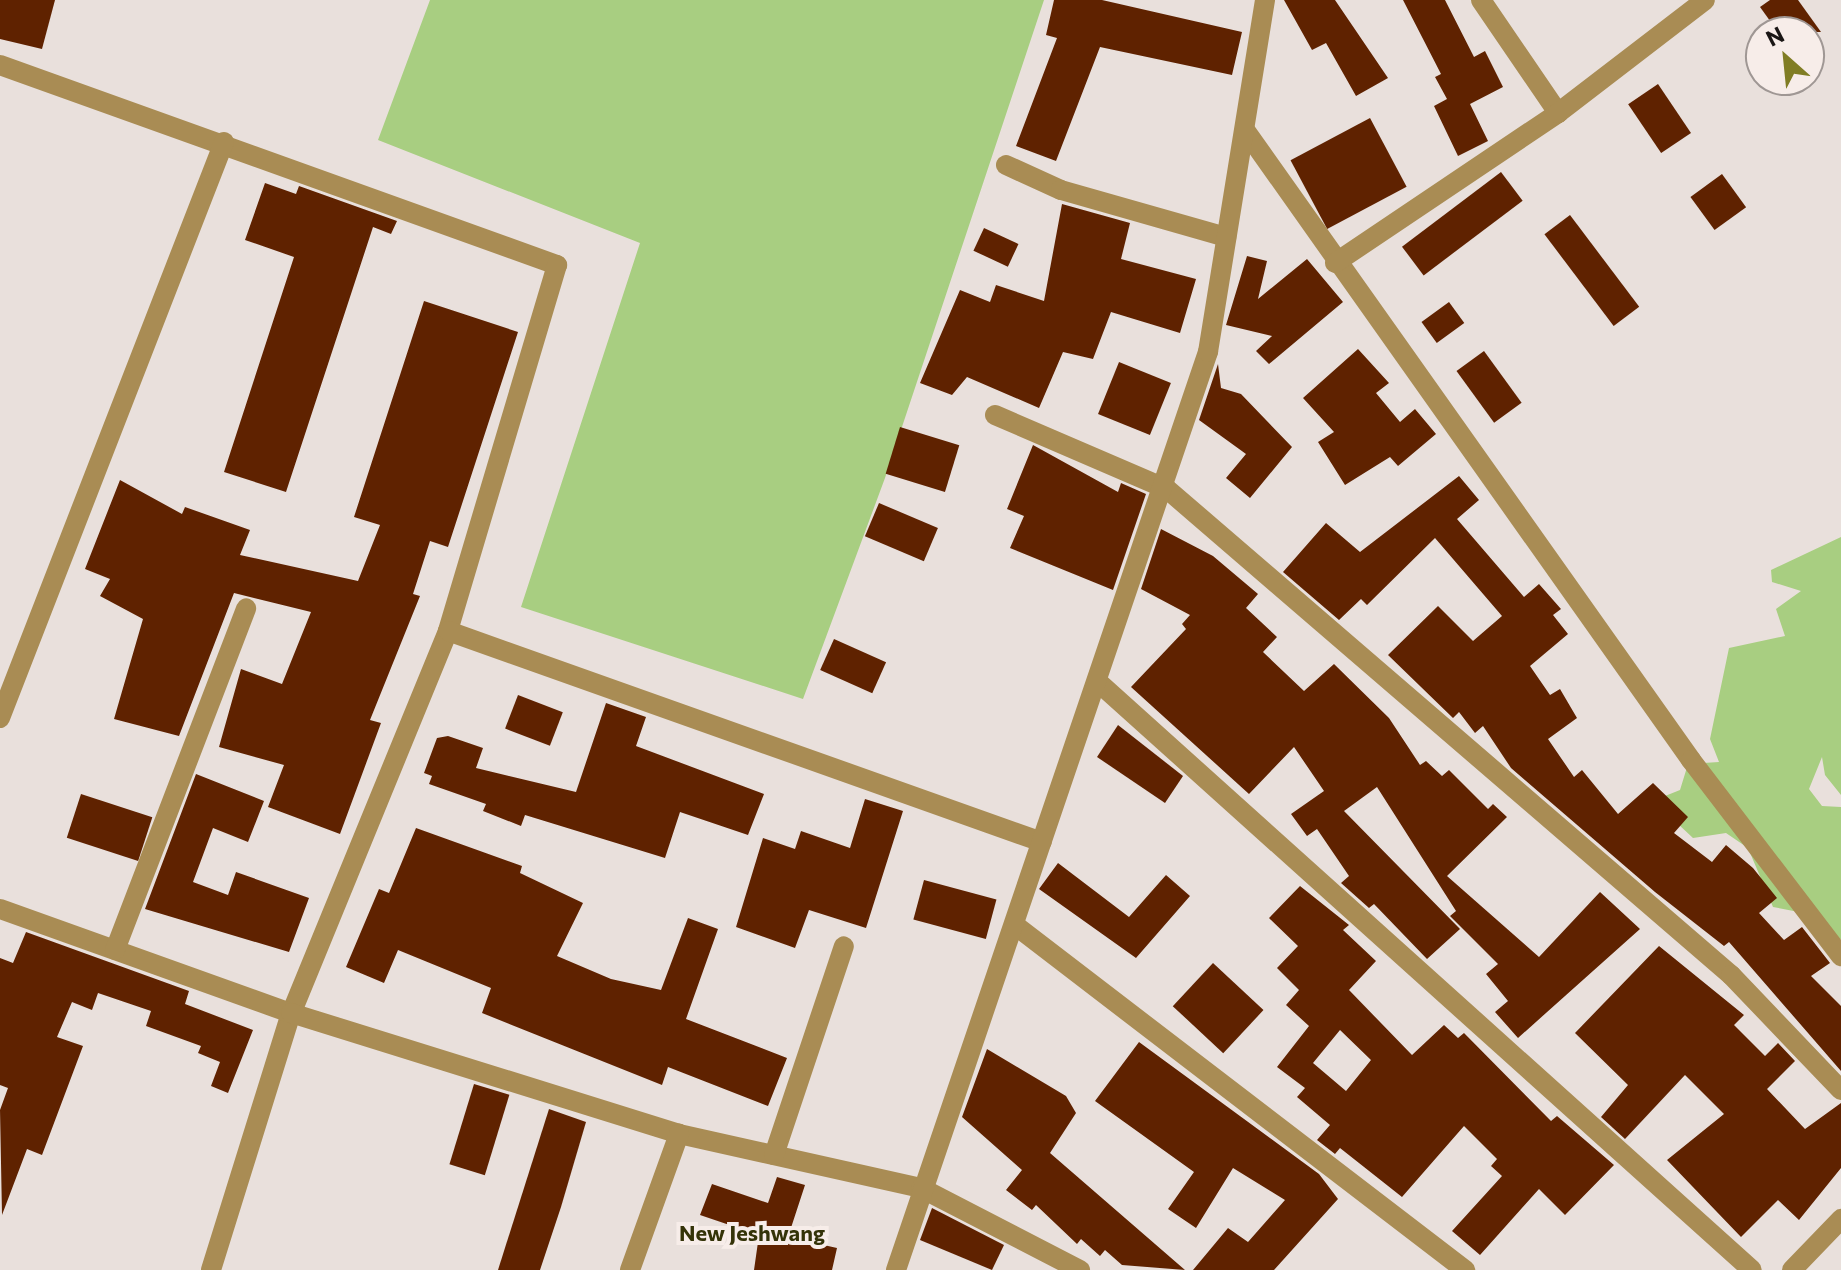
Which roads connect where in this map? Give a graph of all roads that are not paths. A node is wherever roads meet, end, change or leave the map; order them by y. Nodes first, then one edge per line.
1 (1265, 0) edge
2 (1481, 0) edge
3 (1705, 0) edge
4 (0, 65) edge
5 (1558, 113) junction
6 (1245, 130) junction
7 (224, 142) junction
8 (1006, 165) dead end
9 (1226, 237) junction
10 (1335, 263) junction
11 (995, 415) dead end
12 (1167, 489) junction
13 (246, 608) dead end
14 (448, 631) junction
15 (1098, 682) junction
16 (0, 718) edge
17 (1042, 842) junction
18 (0, 909) edge
19 (1016, 926) junction
20 (844, 946) dead end
21 (115, 950) junction
22 (1841, 956) edge
23 (291, 1013) junction
24 (1841, 1090) edge
25 (679, 1134) junction
26 (774, 1155) junction
27 (921, 1188) junction
28 (1841, 1219) edge
29 (211, 1270) edge
30 (630, 1270) edge
31 (896, 1270) edge
32 (1080, 1270) edge
33 (1465, 1270) edge
34 (1752, 1270) edge
35 (1792, 1270) edge

1 - 6 street
2 - 5 street
3 - 5 street
4 - 7 street
5 - 10 street
6 - 9 street
6 - 10 street
7 - 14 street
7 - 16 street
8 - 9 street
9 - 12 street
10 - 22 street
11 - 12 street
12 - 15 street
12 - 24 street
13 - 21 street
14 - 17 street
14 - 23 street
15 - 17 street
15 - 34 street
17 - 19 street
18 - 21 street
19 - 27 street
19 - 33 street
20 - 26 street
21 - 23 street
23 - 25 street
23 - 29 street
25 - 26 street
25 - 30 street
26 - 27 street
27 - 31 street
27 - 32 street
28 - 35 street

